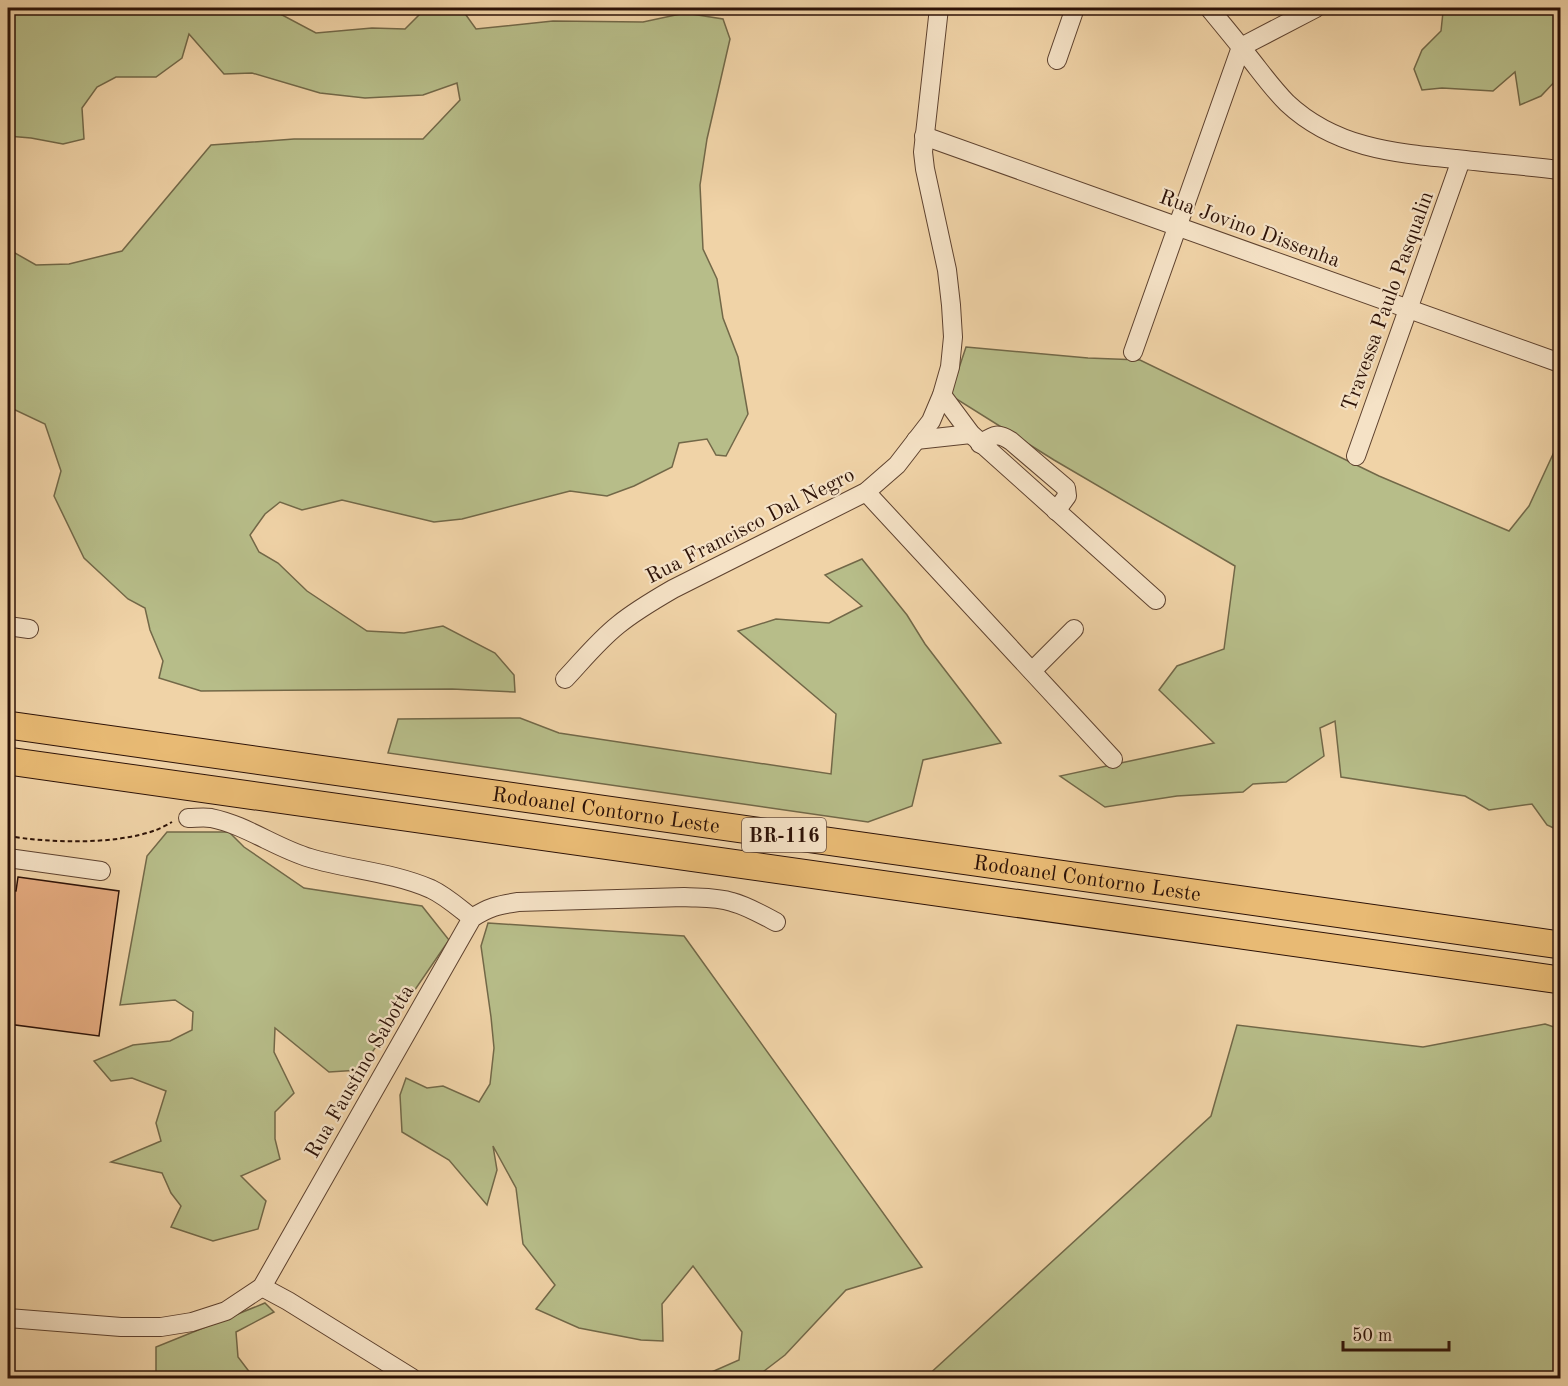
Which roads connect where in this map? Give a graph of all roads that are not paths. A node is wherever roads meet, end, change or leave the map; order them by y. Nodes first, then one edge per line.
1 (939, 8) edge
2 (1075, 8) edge
3 (1209, 8) edge
4 (1316, 8) edge
5 (1241, 46) junction
6 (1057, 60) dead end
7 (924, 136) junction
8 (1461, 160) junction
9 (1560, 170) edge
10 (1177, 226) junction
11 (1408, 308) junction
12 (1133, 352) dead end
13 (1560, 363) edge
14 (942, 394) junction
15 (975, 439) junction
16 (916, 440) junction
17 (1356, 456) dead end
18 (866, 492) junction
19 (1156, 600) dead end
20 (8, 626) edge
21 (29, 629) dead end
22 (1074, 629) dead end
23 (1032, 671) junction
24 (565, 679) dead end
25 (8, 725) edge
26 (1113, 759) dead end
27 (8, 761) edge
28 (188, 818) road end
29 (8, 858) edge
30 (101, 871) dead end
31 (472, 918) junction
32 (776, 922) dead end
33 (1560, 945) edge
34 (1560, 980) edge
35 (262, 1287) junction
36 (8, 1318) edge
37 (412, 1378) edge

1 - 7 street, Rua Francisco Dal Negro
2 - 6 street
3 - 5 street
4 - 5 street
5 - 8 street
5 - 10 street
7 - 10 street, Rua Jovino Dissenha
7 - 14 street, Rua Francisco Dal Negro
8 - 9 street
8 - 11 street, Travessa Paulo Pasqualin
10 - 11 street, Rua Jovino Dissenha
10 - 12 street
11 - 13 street, Rua Jovino Dissenha
11 - 17 street, Travessa Paulo Pasqualin
14 - 15 street
14 - 16 street, Rua Francisco Dal Negro
15 - 16 street
15 - 19 street
16 - 18 street, Rua Francisco Dal Negro
18 - 23 street
18 - 24 street, Rua Francisco Dal Negro
20 - 21 street
22 - 23 street
23 - 26 street
25 - 33 highway, Rodoanel Contorno Leste / BR-116
27 - 34 highway, Rodoanel Contorno Leste / BR-116
28 - 31 street
29 - 30 street
31 - 32 street
31 - 35 street, Rua Faustino Sabotta
35 - 36 street, Rua Faustino Sabotta
35 - 37 street

